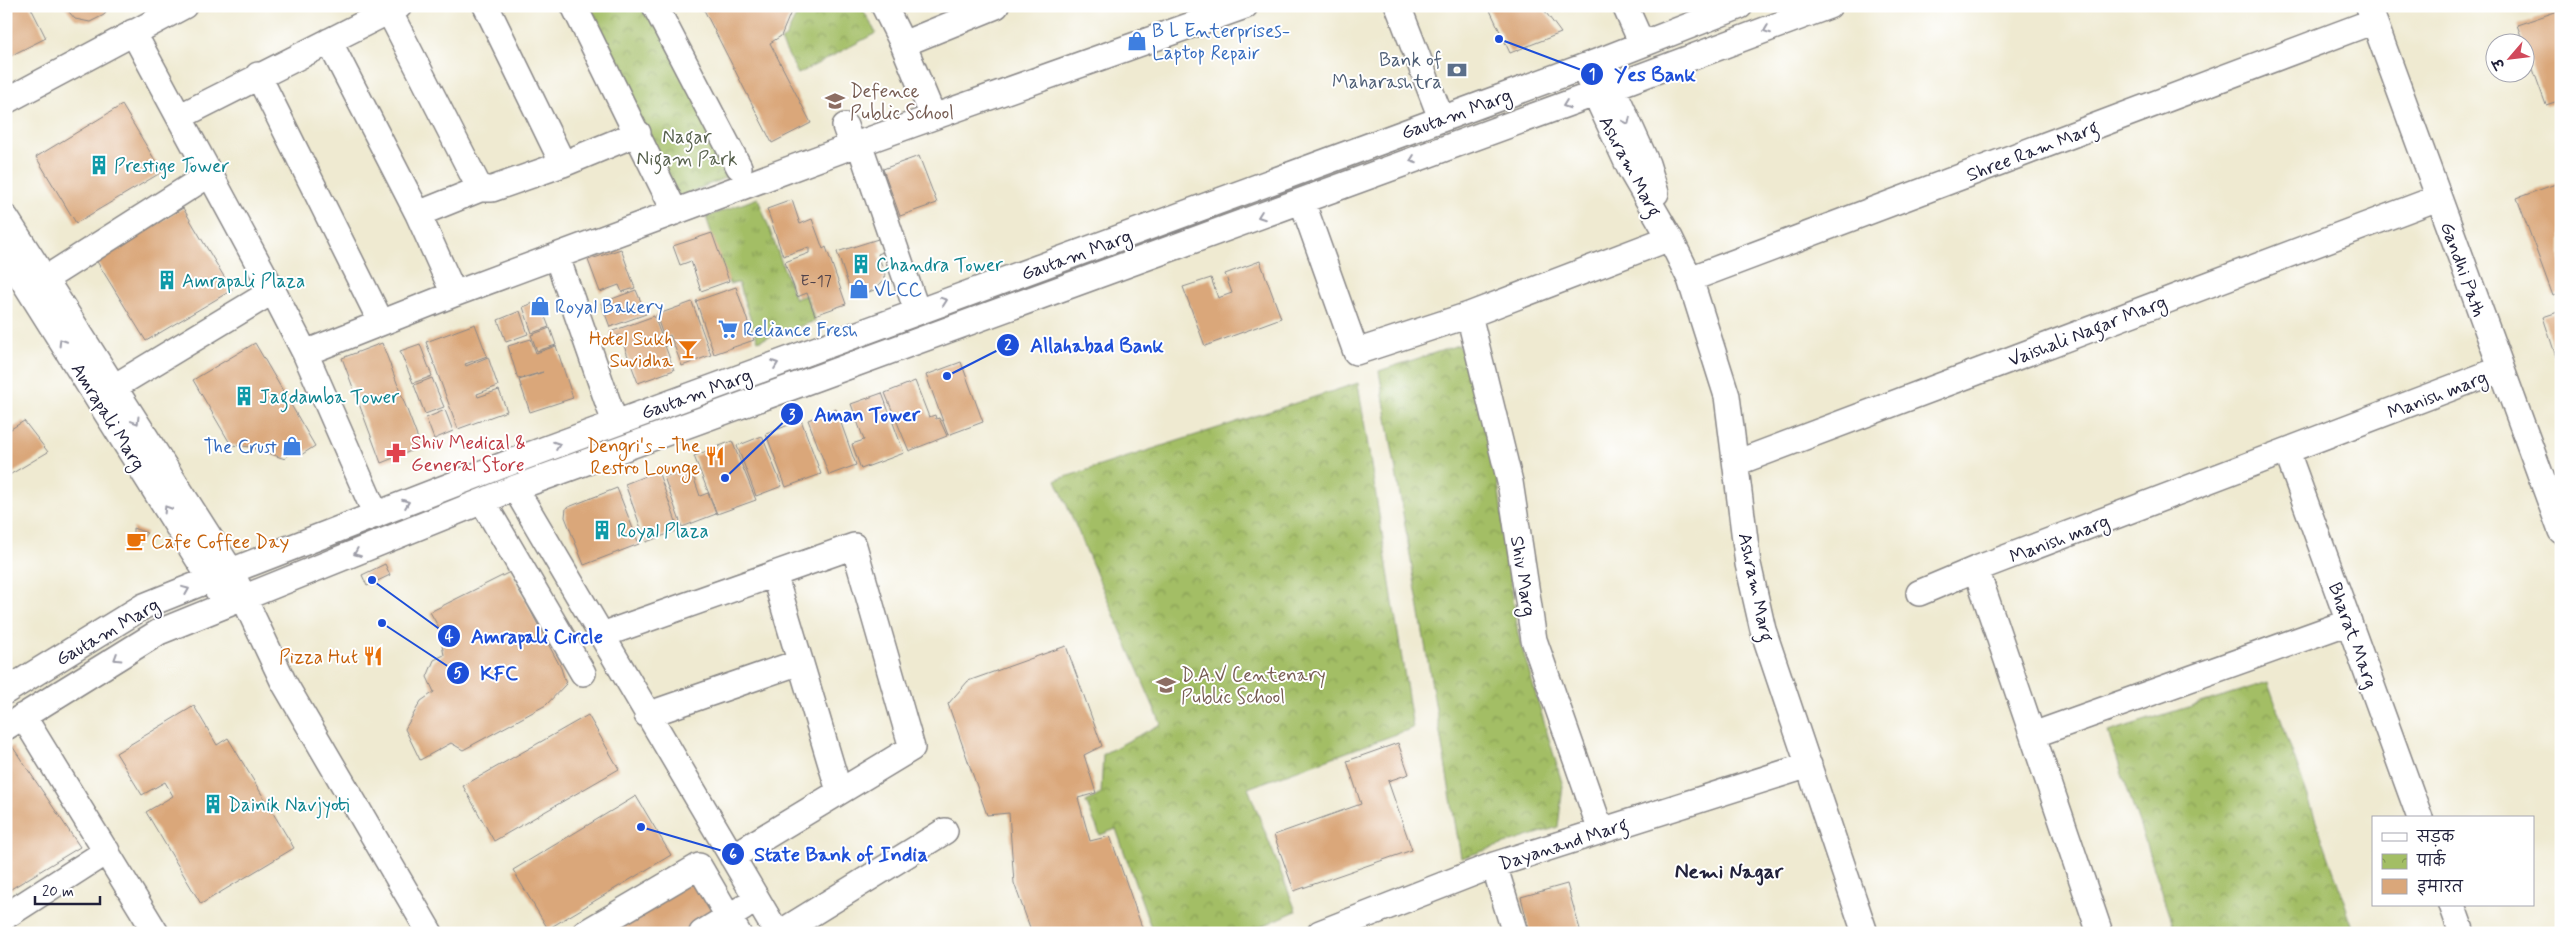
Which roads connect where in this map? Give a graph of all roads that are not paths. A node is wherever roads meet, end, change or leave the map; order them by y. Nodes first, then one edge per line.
1 (184, 6) edge
2 (486, 6) edge
3 (574, 6) edge
4 (655, 6) edge
5 (884, 6) edge
6 (1398, 6) edge
7 (1625, 6) edge
8 (1740, 6) edge
9 (1829, 6) edge
10 (1238, 7) edge
11 (983, 8) edge
12 (394, 9) edge
13 (2372, 14) edge
14 (133, 32) junction
15 (329, 41) junction
16 (903, 44) junction
17 (1642, 44) junction
18 (1593, 63) junction
19 (258, 75) junction
20 (1603, 91) junction
21 (6, 101) edge
22 (933, 116) junction
23 (179, 117) junction
24 (1440, 118) junction
25 (638, 133) junction
26 (852, 138) junction
27 (563, 164) junction
28 (739, 167) dead end
29 (210, 174) junction
30 (480, 189) junction
31 (2438, 198) junction
32 (1302, 201) junction
33 (675, 212) junction
34 (418, 214) junction
35 (6, 218) edge
36 (1670, 238) junction
37 (6, 253) edge
38 (556, 257) junction
39 (45, 279) junction
40 (1690, 279) junction
41 (274, 291) junction
42 (454, 294) junction
43 (917, 311) junction
44 (1469, 315) junction
45 (381, 322) junction
46 (305, 354) junction
47 (2501, 370) junction
48 (114, 387) junction
49 (616, 423) junction
50 (2287, 452) junction
51 (1736, 463) junction
52 (515, 488) junction
53 (484, 502) junction
54 (376, 515) junction
55 (2561, 531) edge
56 (1976, 569) junction
57 (774, 574) junction
58 (221, 576) junction
59 (1919, 593) dead end
60 (236, 602) junction
61 (2348, 622) junction
62 (602, 635) junction
63 (800, 662) junction
64 (583, 674) dead end
65 (6, 691) edge
66 (647, 715) junction
67 (15, 722) edge
68 (2033, 735) junction
69 (1809, 765) junction
70 (839, 791) junction
71 (2419, 816) edge
72 (945, 831) dead end
73 (1601, 831) junction
74 (107, 851) junction
75 (732, 857) junction
76 (1494, 865) junction
77 (758, 900) junction
78 (2452, 906) edge
79 (6, 916) edge
80 (733, 925) edge
81 (156, 933) edge
82 (430, 933) edge
83 (585, 933) edge
84 (702, 933) edge
85 (778, 933) edge
86 (1320, 933) edge
87 (1515, 933) edge
88 (1865, 933) edge
89 (2100, 933) edge
90 (2462, 933) edge

1 - 14 street
2 - 27 street
3 - 25 street
4 - 28 street
5 - 16 street
6 - 24 street
7 - 17 street
8 - 17 street, Gautam Marg
9 -> 20 street, Gautam Marg
10 - 22 street
11 - 16 street
12 - 15 street
12 - 30 street
13 - 31 street, Gandhi Path
13 - 40 street, Shree Ram Marg
14 - 21 street
14 - 23 street
15 - 19 street
15 - 34 street
16 - 22 street
17 - 18 street, Gautam Marg
18 - 20 street, Ashram Marg
18 - 24 street, Gautam Marg
19 - 23 street
19 - 45 street
20 -> 32 street, Gautam Marg
20 - 36 street, Ashram Marg
22 - 26 street
23 - 29 street
43 -> 24 street, Gautam Marg
25 - 27 street
25 - 33 street
26 - 33 street
26 - 43 street
27 - 30 street
29 - 39 street
29 - 41 street
30 - 34 street
31 - 47 street, Gandhi Path
31 - 51 street, Vaishali Nagar Marg
32 - 44 street
32 -> 52 street, Gautam Marg
33 - 38 street
34 - 42 street
35 - 39 street, Amrapali Marg
36 - 40 street, Ashram Marg
36 - 44 street
58 -> 37 street, Amrapali Marg
38 - 42 street
38 - 49 street
39 - 48 street, Amrapali Marg
40 - 51 street, Ashram Marg
41 - 46 street
41 - 48 street
42 - 45 street
49 -> 43 street, Gautam Marg
44 - 73 street, Shiv Marg
45 - 46 street
46 - 54 street
47 - 50 street, Manish marg
47 - 55 street, Gandhi Path
48 -> 58 street, Amrapali Marg
54 -> 49 street, Gautam Marg
50 - 56 street, Manish marg
50 - 61 street, Bharat Marg
51 - 69 street, Ashram Marg
52 - 53 street, Gautam Marg
52 - 62 street
53 -> 60 street, Gautam Marg
53 - 64 street
54 - 58 street, Gautam Marg
56 - 59 street, Manish marg
56 - 68 street
57 - 62 street
57 - 63 street
57 - 70 street
58 - 60 street
65 -> 58 street, Gautam Marg
60 -> 67 street, Gautam Marg
60 - 82 street
61 - 68 street
61 - 71 street, Bharat Marg
62 - 66 street
63 - 66 street
63 - 70 street
66 - 75 street
67 - 74 street
68 - 89 street
69 - 73 street, Dayanand Marg
69 - 88 street, Ashram Marg
70 - 75 street
72 - 85 street
73 - 76 street, Dayanand Marg
74 - 79 street
74 - 81 street
75 - 77 street
76 - 86 street, Dayanand Marg
76 - 87 street
77 - 80 street
77 - 85 street
78 - 90 street
80 - 83 street
80 - 84 street

